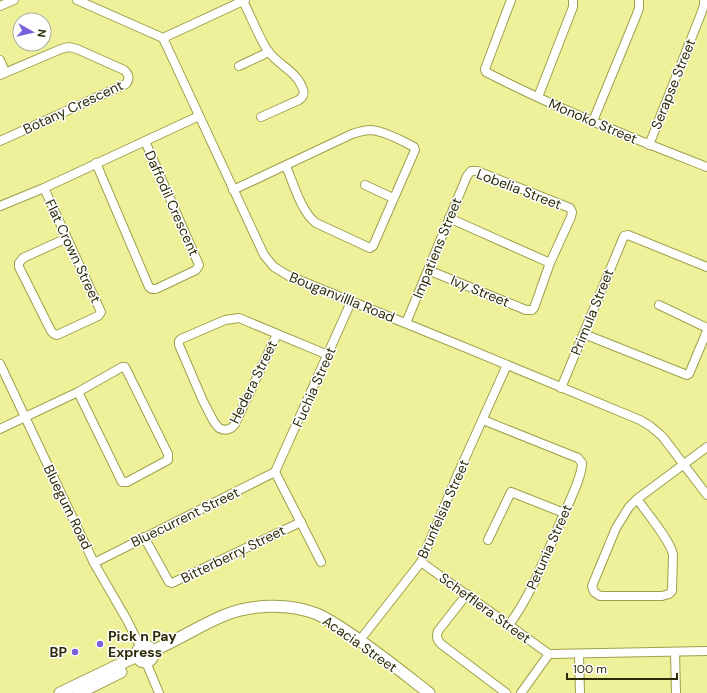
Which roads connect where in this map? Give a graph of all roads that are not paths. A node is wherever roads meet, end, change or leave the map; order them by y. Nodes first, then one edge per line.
1 (14, 0) edge
2 (77, 0) edge
3 (244, 0) edge
4 (510, 0) edge
5 (573, 0) edge
6 (639, 0) edge
7 (704, 0) edge
8 (0, 6) edge
9 (163, 38) junction
10 (269, 52) junction
11 (0, 60) edge
12 (239, 66) dead end
13 (3, 74) edge
14 (538, 97) junction
15 (199, 116) junction
16 (261, 117) dead end
17 (593, 120) junction
18 (0, 141) edge
19 (145, 141) junction
20 (649, 145) junction
21 (96, 163) junction
22 (707, 165) edge
23 (286, 166) junction
24 (469, 172) joint
25 (365, 185) dead end
26 (44, 188) junction
27 (233, 190) junction
28 (394, 198) junction
29 (0, 206) edge
30 (449, 218) junction
31 (67, 238) junction
32 (550, 263) junction
33 (707, 267) edge
34 (428, 270) junction
35 (351, 302) junction
36 (658, 305) dead end
37 (406, 323) junction
38 (707, 329) edge
39 (277, 334) junction
40 (584, 334) junction
41 (328, 355) junction
42 (0, 364) edge
43 (507, 365) junction
44 (561, 388) junction
45 (78, 392) junction
46 (25, 418) junction
47 (482, 420) junction
48 (0, 429) edge
49 (707, 447) edge
50 (684, 465) junction
51 (275, 472) junction
52 (707, 495) edge
53 (637, 499) junction
54 (564, 513) junction
55 (301, 522) junction
56 (144, 537) junction
57 (488, 540) dead end
58 (321, 562) dead end
59 (421, 562) junction
60 (94, 563) junction
61 (467, 594) junction
62 (509, 625) junction
63 (360, 640) junction
64 (707, 651) edge
65 (675, 652) junction
66 (549, 654) junction
67 (579, 655) junction
68 (141, 657) junction
69 (60, 693) edge
70 (79, 693) edge
71 (160, 693) edge
72 (428, 693) edge
73 (506, 693) edge
74 (521, 693) edge
75 (580, 693) edge
76 (676, 693) edge

1 - 8 street
2 - 9 street
3 - 9 street
3 - 10 street
4 - 14 street, Monoko Street
5 - 14 street
6 - 17 street
7 - 20 street, Serapse Street
9 - 15 street, Bouganvillla Road
10 - 12 street
10 - 16 street
11 - 13 street, Botany Crescent
13 - 18 street, Botany Crescent
14 - 17 street, Monoko Street
15 - 19 street
15 - 27 street, Bouganvillla Road
17 - 20 street, Monoko Street
19 - 21 street
19 - 21 street, Daffodil Crescent
20 - 22 street, Monoko Street
21 - 26 street
23 - 27 street
23 - 28 street
23 - 28 street
24 - 30 street, Impatiens Street
24 - 32 street, Lobelia Street
25 - 28 street
26 - 29 street
26 - 31 street, Flat Crown Street
27 - 35 street, Bouganvillla Road
30 - 32 street
30 - 34 street, Impatiens Street
31 - 31 street, Flat Crown Street
32 - 34 street, Ivy Street
33 - 40 street, Primula Street
34 - 37 street, Impatiens Street
35 - 37 street, Bouganvillla Road
35 - 41 street, Fuchia Street
36 - 38 street
37 - 43 street, Bouganvillla Road
38 - 40 street
39 - 39 street, Hedera Street
39 - 41 street
40 - 44 street, Primula Street
41 - 51 street, Fuchia Street
42 - 46 street, Bluegum Road
43 - 44 street, Bouganvillla Road
43 - 47 street, Brunfelsia Street
44 - 50 street, Bouganvillla Road
45 - 45 street
45 - 46 street
46 - 48 street
46 - 60 street, Bluegum Road
47 - 54 street, Petunia Street
47 - 59 street, Brunfelsia Street
49 - 50 street
50 - 52 street, Bouganvillla Road
50 - 53 street
51 - 55 street
51 - 56 street, Bluecurrent Street
53 - 53 street
54 - 57 street
54 - 62 street, Petunia Street
55 - 56 street, Bitterberry Street
55 - 58 street
56 - 60 street, Bluecurrent Street
59 - 61 street, Schefflera Street
59 - 63 street, Brunfelsia Street
60 - 68 street, Bluegum Road
61 - 62 street, Schefflera Street
61 - 73 street
62 - 66 street, Schefflera Street
63 - 68 street, Acacia Street
63 - 72 street, Acacia Street
64 - 65 street
65 - 67 street
65 - 76 street
66 - 67 street
66 - 74 street
67 - 75 street
68 - 69 street
68 - 70 street
68 - 71 street, Bluegum Road

